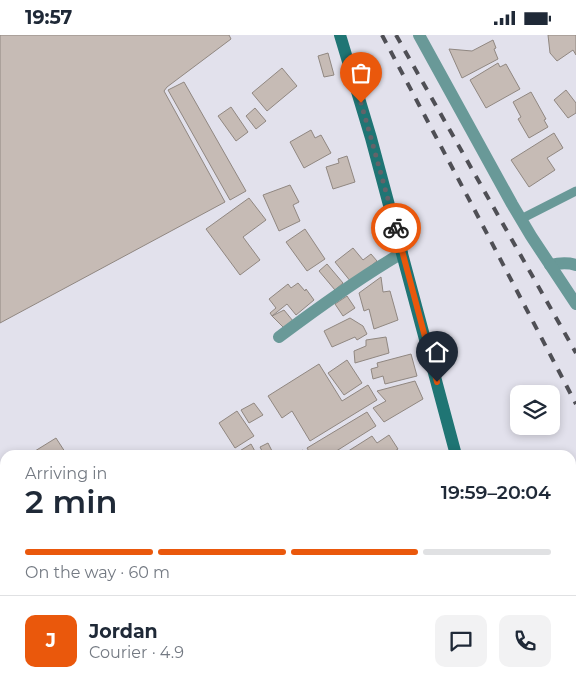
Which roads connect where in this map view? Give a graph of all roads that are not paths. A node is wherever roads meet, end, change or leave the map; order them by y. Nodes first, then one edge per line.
1 (340, 35) edge
2 (419, 35) edge
3 (576, 191) edge
4 (521, 219) junction
5 (402, 253) junction
6 (550, 265) junction
7 (576, 265) edge
8 (576, 304) edge
9 (279, 337) dead end
10 (455, 450) edge

1 - 5 main road
2 - 4 street
3 - 4 lane
4 - 6 street
5 - 9 street
5 - 10 main road
6 - 7 street
6 - 8 street

